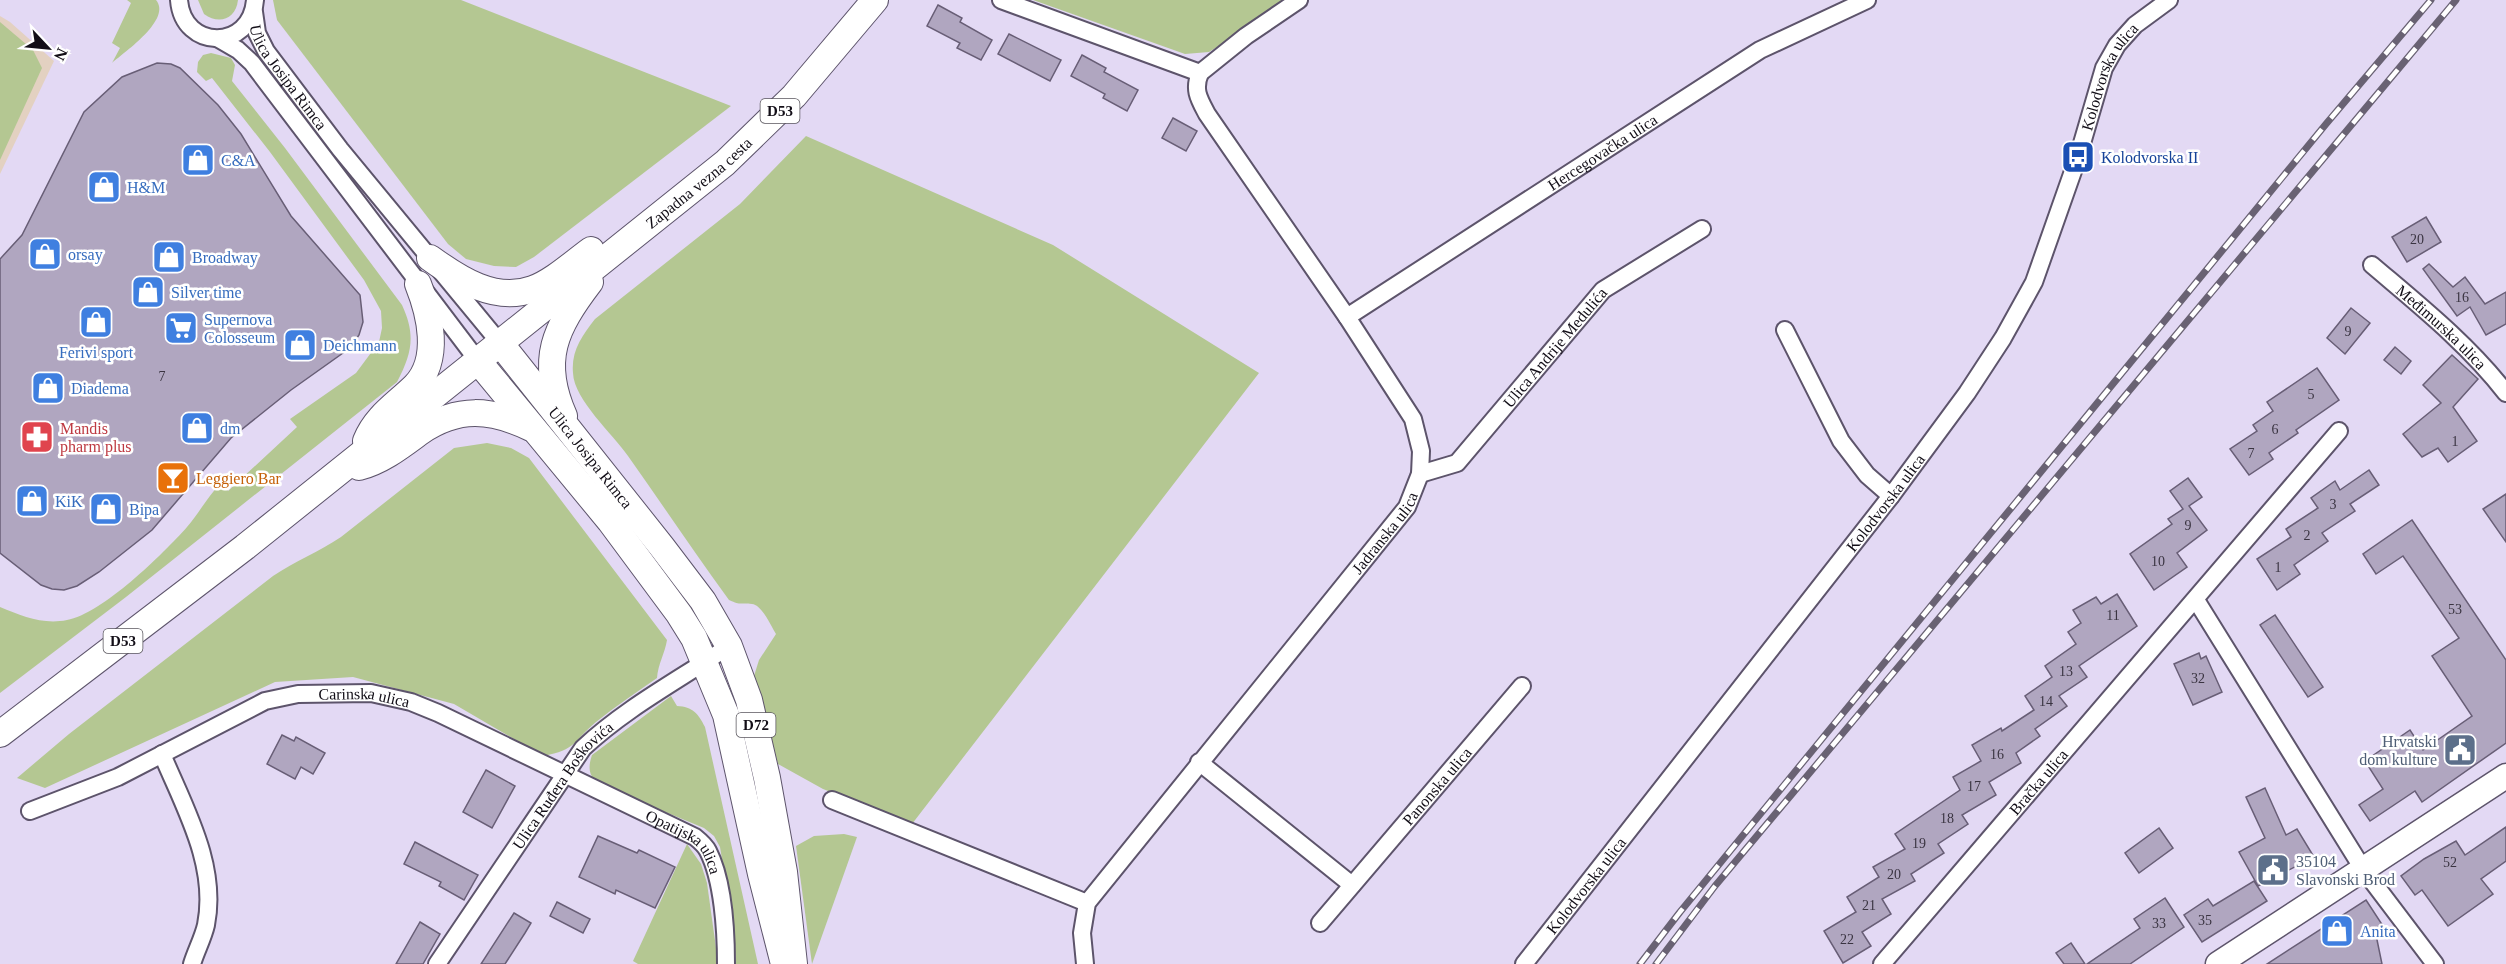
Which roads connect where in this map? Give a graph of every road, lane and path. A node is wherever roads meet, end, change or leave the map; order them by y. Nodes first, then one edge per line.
1 (179, 0) edge
2 (874, 0) edge
3 (1001, 0) edge
4 (1299, 0) edge
5 (1867, 0) edge
6 (2167, 1) edge
7 (255, 6) edge
8 (219, 39) junction
9 (1200, 73) junction
10 (670, 207) junction
11 (1702, 229) dead end
12 (612, 254) junction
13 (430, 258) junction
14 (2372, 265) dead end
15 (418, 284) junction
16 (1347, 317) junction
17 (1785, 330) dead end
18 (500, 343) junction
19 (478, 361) junction
20 (2506, 393) edge
21 (533, 430) junction
22 (2339, 431) dead end
23 (576, 440) junction
24 (363, 453) junction
25 (339, 472) junction
26 (1420, 474) junction
27 (1892, 496) junction
28 (2196, 600) junction
29 (729, 646) junction
30 (705, 663) junction
31 (1522, 686) dead end
32 (0, 734) edge
33 (162, 754) junction
34 (1199, 762) junction
35 (563, 775) junction
36 (2506, 776) edge
37 (832, 800) dead end
38 (30, 811) dead end
39 (2363, 870) junction
40 (1352, 885) junction
41 (1088, 903) junction
42 (1320, 923) dead end
43 (192, 964) edge
44 (437, 964) edge
45 (726, 964) edge
46 (786, 964) edge
47 (794, 964) edge
48 (1085, 964) edge
49 (1524, 964) edge
50 (1882, 964) edge
51 (2218, 964) edge
52 (2435, 964) edge

1 - 8 street, Ulica Josipa Rimca
2 - 10 main road, Zapadna vezna cesta / D53
3 - 9 street
4 - 9 street
5 - 16 street, Hercegovačka ulica
6 - 27 street, Kolodvorska ulica
7 - 8 street, Ulica Josipa Rimca
7 - 13 street, Ulica Josipa Rimca
8 - 15 street, Ulica Josipa Rimca
9 - 16 street, Jadranska ulica
10 - 12 main road, Zapadna vezna cesta / D53
10 - 13 main road
11 - 26 street, Ulica Andrije Medulića
12 - 18 main road, Zapadna vezna cesta / D53
12 - 23 main road
13 - 18 street, Ulica Josipa Rimca
14 - 20 street, Međimurska ulica
15 - 19 street, Ulica Josipa Rimca
15 - 24 main road
16 - 26 street, Jadranska ulica
17 - 27 street
18 - 19 main road, D53
18 - 23 main road, Ulica Josipa Rimca / D72
19 - 21 main road, Ulica Josipa Rimca / D72
19 - 24 main road, D53
21 - 25 main road
21 - 30 main road, Ulica Josipa Rimca / D72
22 - 28 street, Bračka ulica
23 - 29 main road, Ulica Josipa Rimca / D72
24 - 25 main road, D53
25 - 32 main road, D53
26 - 34 street, Jadranska ulica
27 - 49 street, Kolodvorska ulica
28 - 39 street
28 - 50 street, Bračka ulica
29 - 30 street, Ulica Ruđera Boškovića
29 - 47 main road, Ulica Josipa Rimca / D72
30 - 35 street, Ulica Ruđera Boškovića
30 - 46 main road, Ulica Josipa Rimca / D72
31 - 40 street, Panonska ulica
33 - 35 street, Carinska ulica
33 - 38 street, Carinska ulica
33 - 43 street
34 - 40 street
34 - 41 street, Jadranska ulica
35 - 44 street, Ulica Ruđera Boškovića
35 - 45 street, Opatijska ulica
36 - 39 main road
37 - 41 street
39 - 51 main road
39 - 52 street
40 - 42 street, Panonska ulica
41 - 48 street, Jadranska ulica

